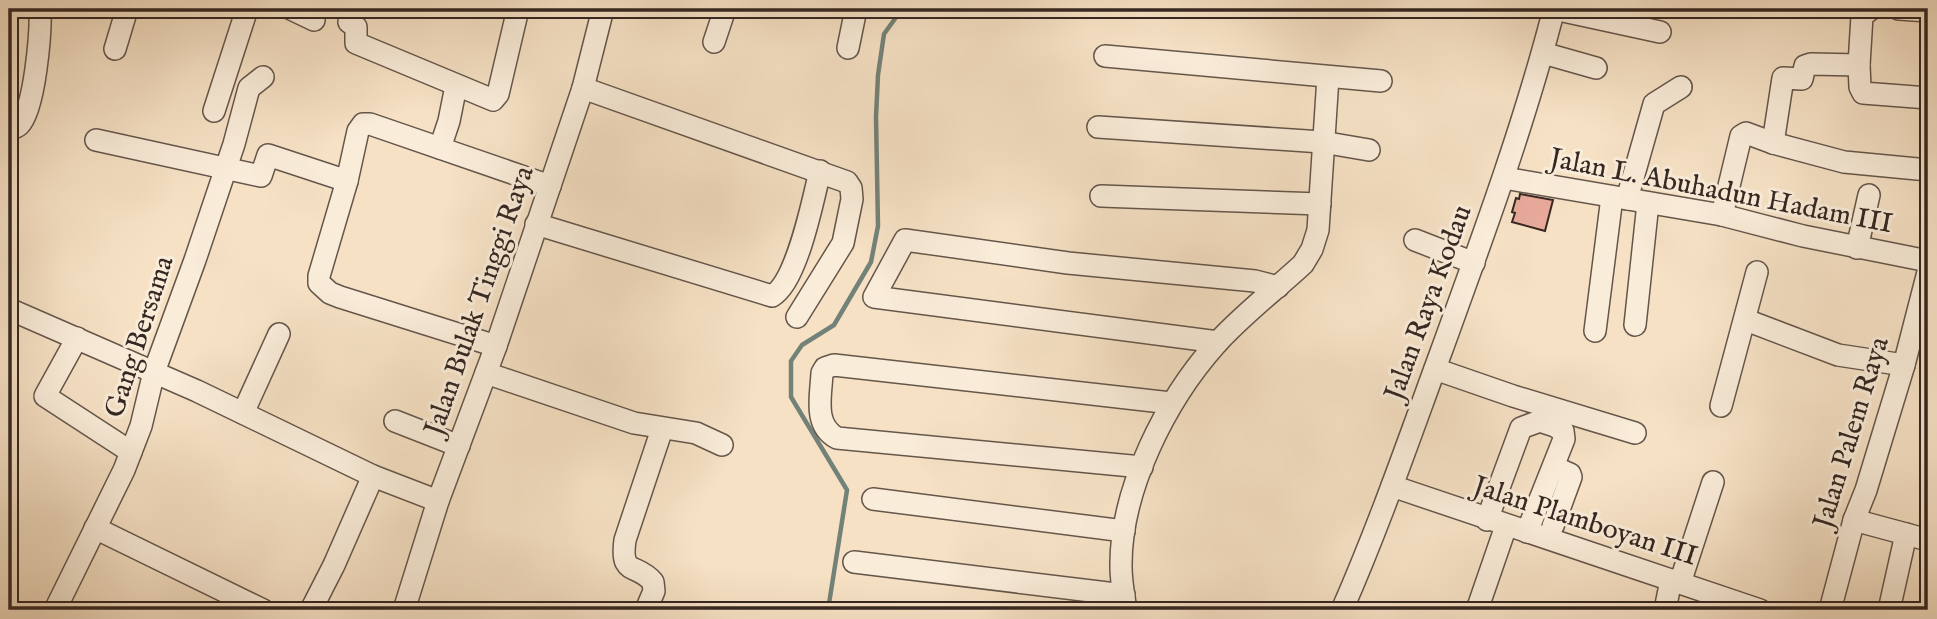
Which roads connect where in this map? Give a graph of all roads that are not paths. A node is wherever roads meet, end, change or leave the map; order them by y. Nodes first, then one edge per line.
1 (40, 9) edge
2 (127, 9) edge
3 (247, 9) edge
4 (291, 9) edge
5 (518, 9) edge
6 (603, 9) edge
7 (725, 9) edge
8 (856, 9) edge
9 (1554, 9) edge
10 (1871, 9) edge
11 (1899, 9) edge
12 (1928, 12) edge
13 (314, 20) dead end
14 (349, 22) dead end
15 (1660, 32) dead end
16 (714, 42) dead end
17 (848, 48) dead end
18 (116, 49) dead end
19 (1543, 53) junction
20 (1105, 56) dead end
21 (1859, 65) junction
22 (1596, 68) dead end
23 (1328, 76) junction
24 (263, 77) dead end
25 (1381, 81) dead end
26 (456, 86) junction
27 (1681, 87) dead end
28 (583, 88) junction
29 (1928, 98) edge
30 (214, 111) dead end
31 (1098, 127) dead end
32 (9, 130) edge
33 (96, 140) dead end
34 (1322, 142) junction
35 (1773, 143) junction
36 (440, 148) junction
37 (1369, 150) dead end
38 (225, 168) junction
39 (1928, 170) edge
40 (820, 171) junction
41 (1504, 178) junction
42 (347, 181) junction
43 (550, 186) junction
44 (1869, 195) dead end
45 (1101, 196) dead end
46 (1629, 200) junction
47 (1320, 204) junction
48 (1722, 215) junction
49 (537, 224) junction
50 (1415, 240) dead end
51 (1857, 248) junction
52 (1928, 262) edge
53 (1474, 263) junction
54 (1757, 272) dead end
55 (1278, 287) junction
56 (9, 309) edge
57 (797, 317) dead end
58 (1746, 320) junction
59 (1635, 325) dead end
60 (1595, 331) dead end
61 (279, 334) dead end
62 (77, 338) junction
63 (1218, 342) junction
64 (496, 346) junction
65 (1904, 365) junction
66 (1435, 369) junction
67 (154, 372) junction
68 (486, 373) junction
69 (1171, 403) junction
70 (1721, 406) dead end
71 (243, 413) junction
72 (395, 421) dead end
73 (662, 429) junction
74 (1635, 433) dead end
75 (722, 445) dead end
76 (459, 446) junction
77 (131, 452) junction
78 (1142, 467) junction
79 (1554, 467) junction
80 (373, 476) junction
81 (1713, 482) dead end
82 (1392, 486) junction
83 (873, 499) dead end
84 (438, 501) junction
85 (1854, 520) junction
86 (1497, 523) junction
87 (1553, 526) dead end
88 (95, 528) junction
89 (1124, 531) junction
90 (1528, 532) junction
91 (1906, 534) junction
92 (1928, 540) edge
93 (854, 562) dead end
94 (1676, 582) junction
95 (1125, 603) edge
96 (1836, 609) edge
97 (55, 610) edge
98 (263, 610) edge
99 (311, 610) edge
100 (404, 610) edge
101 (646, 610) edge
102 (1342, 610) edge
103 (1477, 610) edge
104 (1665, 610) edge
105 (1760, 610) edge
106 (1889, 610) edge

1 - 32 street
2 - 18 street
3 - 30 street
4 - 13 street
5 - 26 street
6 - 28 street, Jalan Bulak Tinggi Raya
7 - 16 street
8 - 17 street
9 - 15 street
9 - 19 street, Jalan Raya Kodau
10 - 21 street
11 - 12 street
14 - 26 street
19 - 22 street
19 - 41 street, Jalan Raya Kodau
20 - 23 street
21 - 29 street
21 - 35 street
23 - 25 street
23 - 34 street
24 - 38 street, Gang Bersama
26 - 36 street
27 - 46 street
28 - 40 street
28 - 43 street, Jalan Bulak Tinggi Raya
31 - 34 street
33 - 38 street
34 - 37 street
34 - 47 street
35 - 39 street
35 - 48 street
36 - 42 street
36 - 43 street
38 - 42 street
38 - 67 street, Gang Bersama
40 - 49 street
40 - 57 street
41 - 46 street, Jalan L. Abuhadun Hadam III
41 - 53 street, Jalan Raya Kodau
42 - 64 street
43 - 49 street, Jalan Bulak Tinggi Raya
44 - 51 street
45 - 47 street
46 - 48 street, Jalan L. Abuhadun Hadam III
46 - 59 street
46 - 60 street
47 - 55 street
48 - 51 street, Jalan L. Abuhadun Hadam III
49 - 64 street, Jalan Bulak Tinggi Raya
50 - 53 street
51 - 52 street, Jalan L. Abuhadun Hadam III
52 - 65 street, Jalan Palem Raya
53 - 66 street, Jalan Raya Kodau
54 - 58 street
55 - 63 street
55 - 63 street
56 - 62 street
58 - 65 street
58 - 70 street
61 - 71 street
62 - 67 street
62 - 77 street
63 - 69 street
64 - 68 street, Jalan Bulak Tinggi Raya
65 - 85 street, Jalan Palem Raya
66 - 74 street
66 - 82 street, Jalan Raya Kodau
67 - 71 street
67 - 77 street, Gang Bersama
68 - 73 street
68 - 76 street, Jalan Bulak Tinggi Raya
69 - 78 street
69 - 78 street
71 - 80 street
72 - 76 street
73 - 75 street
73 - 101 street
76 - 84 street, Jalan Bulak Tinggi Raya
77 - 88 street, Gang Bersama
78 - 89 street
79 - 86 street
79 - 87 street
79 - 90 street
80 - 84 street
80 - 99 street
81 - 94 street
82 - 86 street, Jalan Plamboyan III
82 - 102 street, Jalan Raya Kodau
83 - 89 street
84 - 100 street, Jalan Bulak Tinggi Raya
85 - 91 street
85 - 96 street, Jalan Palem Raya
86 - 90 street, Jalan Plamboyan III
86 - 103 street
88 - 97 street, Gang Bersama
88 - 98 street
89 - 95 street
90 - 94 street, Jalan Plamboyan III
91 - 92 street
91 - 106 street
93 - 95 street
94 - 104 street
94 - 105 street, Jalan Plamboyan III

